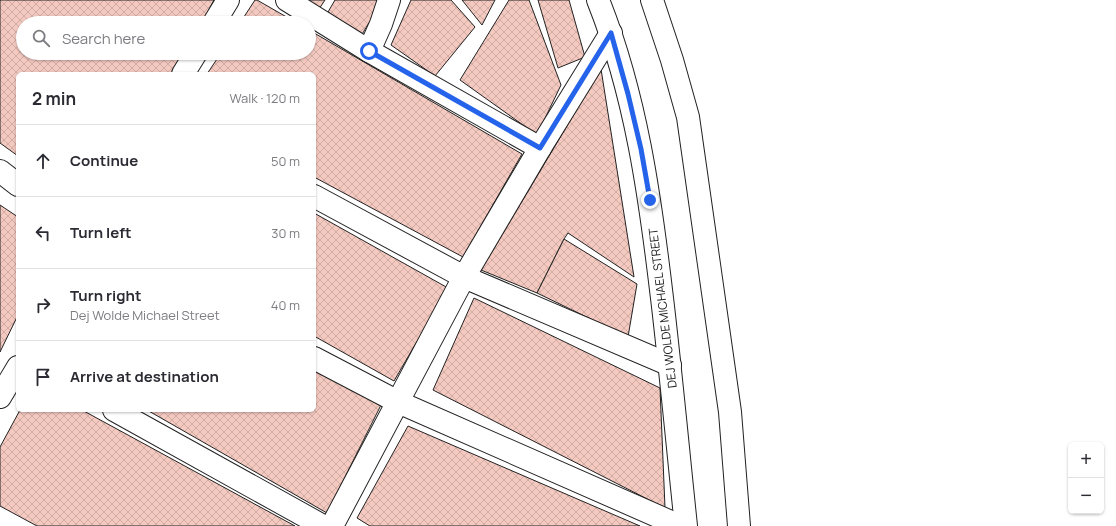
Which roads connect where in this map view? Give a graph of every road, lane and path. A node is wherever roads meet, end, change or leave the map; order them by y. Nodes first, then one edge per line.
1 (228, 0) edge
2 (287, 0) edge
3 (389, 0) edge
4 (598, 0) edge
5 (652, 0) edge
6 (218, 16) edge
7 (313, 16) edge
8 (316, 18) edge
9 (611, 33) junction
10 (369, 51) junction
11 (192, 60) edge
12 (184, 72) edge
13 (540, 148) junction
14 (0, 171) edge
15 (16, 183) edge
16 (316, 197) edge
17 (464, 277) junction
18 (316, 359) edge
19 (670, 365) junction
20 (16, 370) edge
21 (0, 397) edge
22 (398, 402) junction
23 (118, 412) edge
24 (323, 526) edge
25 (332, 526) edge
26 (680, 526) edge
27 (686, 526) edge
28 (739, 526) edge

1 - 6 street
2 - 7 street
3 - 10 street
4 - 9 street, DEJ WOLDE MICHAEL STREET
5 - 28 street
8 - 10 street
9 - 13 street
9 - 19 street, DEJ WOLDE MICHAEL STREET
10 - 13 street
11 - 12 street
13 - 17 street
14 - 15 street
16 - 17 street
17 - 19 street
17 - 22 street
18 - 22 street
19 - 27 street, DEJ WOLDE MICHAEL STREET
20 - 21 street
22 - 25 street
22 - 26 street
23 - 24 street

